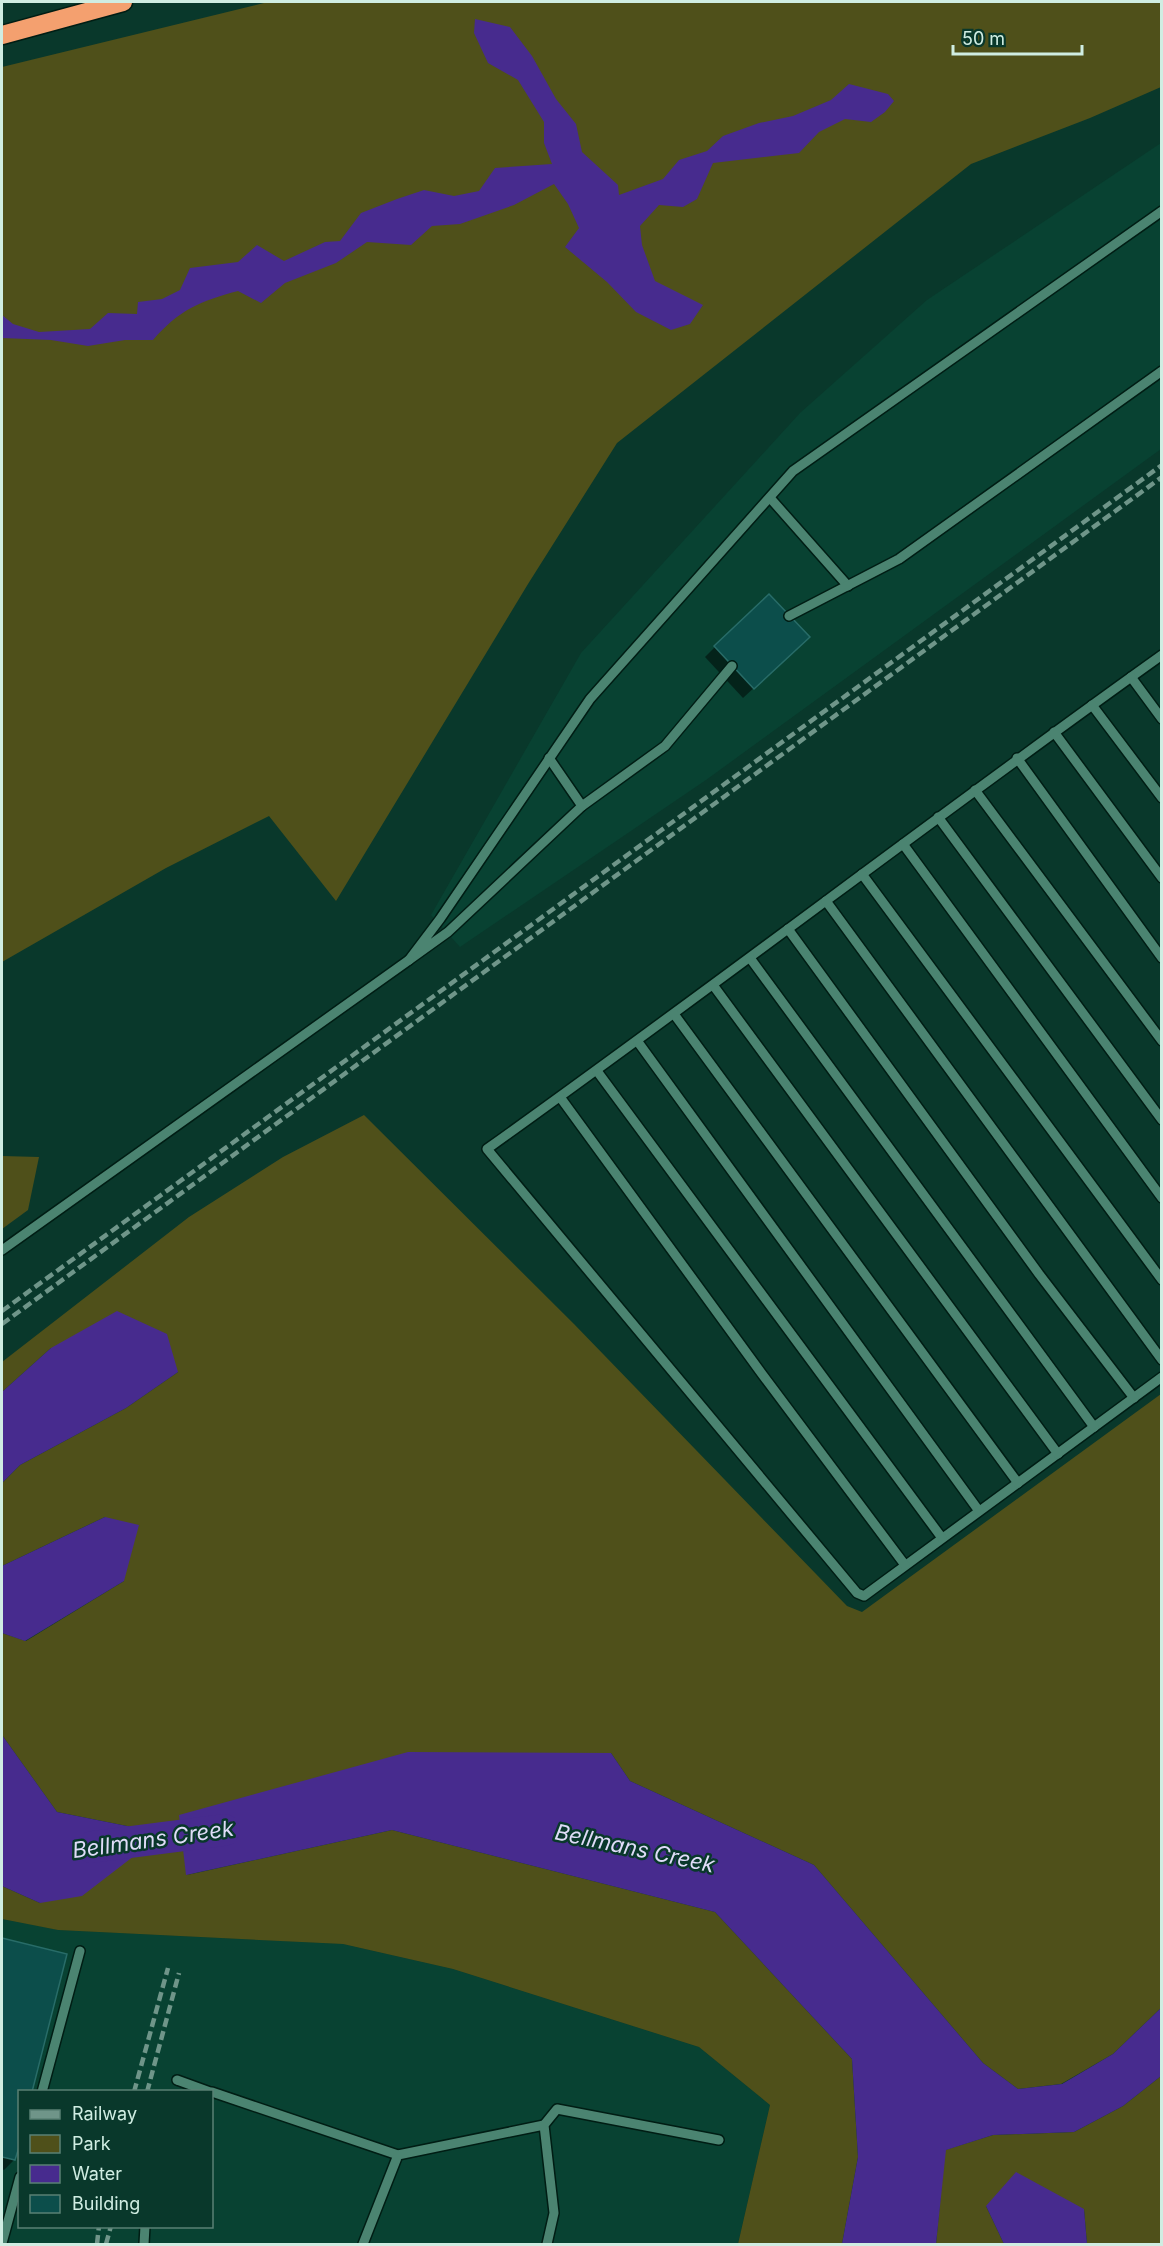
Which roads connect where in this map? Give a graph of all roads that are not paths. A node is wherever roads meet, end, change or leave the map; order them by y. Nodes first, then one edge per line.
1 (123, 2) edge
2 (2, 35) edge
3 (1161, 211) edge
4 (1161, 371) edge
5 (771, 499) junction
6 (848, 586) junction
7 (789, 616) dead end
8 (1161, 655) edge
9 (732, 666) dead end
10 (1131, 677) junction
11 (1092, 705) junction
12 (1161, 719) edge
13 (1054, 732) junction
14 (549, 758) junction
15 (1017, 758) junction
16 (975, 790) junction
17 (1161, 798) edge
18 (582, 806) junction
19 (938, 818) junction
20 (903, 844) junction
21 (862, 874) junction
22 (1161, 878) edge
23 (826, 901) junction
24 (788, 929) junction
25 (750, 958) junction
26 (1161, 958) edge
27 (409, 960) junction
28 (713, 986) junction
29 (674, 1014) junction
30 (1161, 1041) edge
31 (638, 1042) junction
32 (597, 1071) junction
33 (560, 1097) junction
34 (1161, 1120) edge
35 (1161, 1198) edge
36 (2, 1250) edge
37 (1161, 1280) edge
38 (1161, 1360) edge
39 (1161, 1377) edge
40 (1134, 1398) junction
41 (1094, 1426) junction
42 (1058, 1454) junction
43 (1018, 1483) junction
44 (979, 1511) junction
45 (942, 1538) junction
46 (905, 1565) junction
47 (80, 1951) dead end
48 (177, 2080) dead end
49 (42, 2090) edge
50 (205, 2090) edge
51 (213, 2093) edge
52 (544, 2125) junction
53 (719, 2140) dead end
54 (398, 2156) junction
55 (18, 2184) edge
56 (145, 2228) edge
57 (2, 2243) edge
58 (144, 2244) edge
59 (363, 2244) edge
60 (547, 2244) edge

1 - 2 highway
3 - 5 lane
4 - 6 lane
5 - 6 lane
5 - 14 lane
6 - 7 lane
8 - 10 lane
9 - 18 lane
10 - 11 lane
10 - 12 lane
11 - 13 lane
11 - 17 lane
13 - 15 lane
13 - 22 lane
14 - 18 lane
14 - 27 lane
15 - 16 lane
15 - 26 lane
16 - 19 lane
16 - 30 lane
18 - 27 lane
19 - 20 lane
19 - 34 lane
20 - 21 lane
20 - 35 lane
21 - 23 lane
21 - 37 lane
23 - 24 lane
23 - 38 lane
24 - 25 lane
24 - 40 lane
25 - 28 lane
25 - 41 lane
27 - 36 lane
28 - 29 lane
28 - 42 lane
29 - 31 lane
29 - 43 lane
31 - 32 lane
31 - 44 lane
32 - 33 lane
32 - 45 lane
33 - 46 lane
33 - 46 lane
39 - 40 lane
40 - 41 lane
41 - 42 lane
42 - 43 lane
43 - 44 lane
44 - 45 lane
45 - 46 lane
47 - 49 lane
48 - 50 lane
51 - 54 lane
52 - 53 lane
52 - 54 lane
52 - 60 lane
54 - 59 lane
55 - 57 lane
56 - 58 lane

